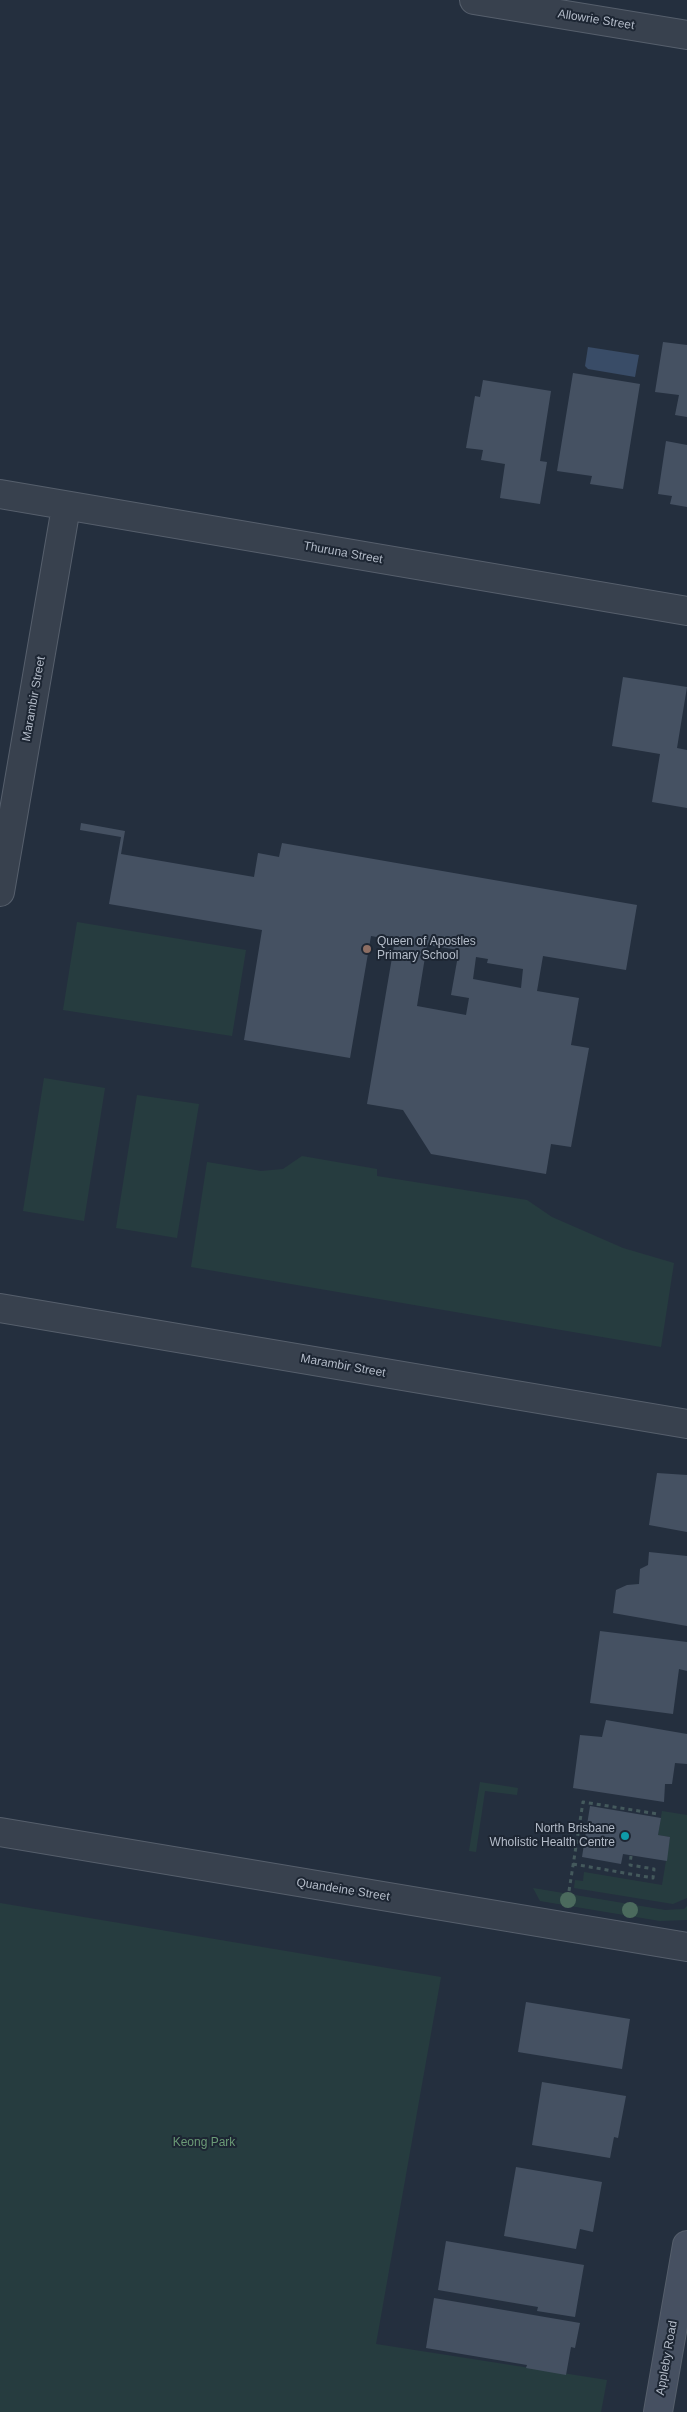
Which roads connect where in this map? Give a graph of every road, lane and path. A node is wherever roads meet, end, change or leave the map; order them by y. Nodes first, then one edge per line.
1 (474, 0) edge
2 (687, 35) edge
3 (0, 494) edge
4 (66, 507) junction
5 (687, 611) edge
6 (0, 892) edge
7 (0, 1308) edge
8 (687, 1424) edge
9 (658, 1814) dead end
10 (0, 1832) edge
11 (631, 1856) dead end
12 (573, 1864) junction
13 (569, 1891) dead end
14 (687, 1947) edge
15 (687, 2245) edge
16 (658, 2412) edge

1 - 2 street, Allowrie Street
3 - 4 street, Thuruna Street
4 - 5 street, Thuruna Street
4 - 6 street, Marambir Street
7 - 8 street, Marambir Street
9 - 12 path
10 - 14 street, Quandeine Street
11 - 12 path
12 - 13 path
15 - 16 main road, Appleby Road

